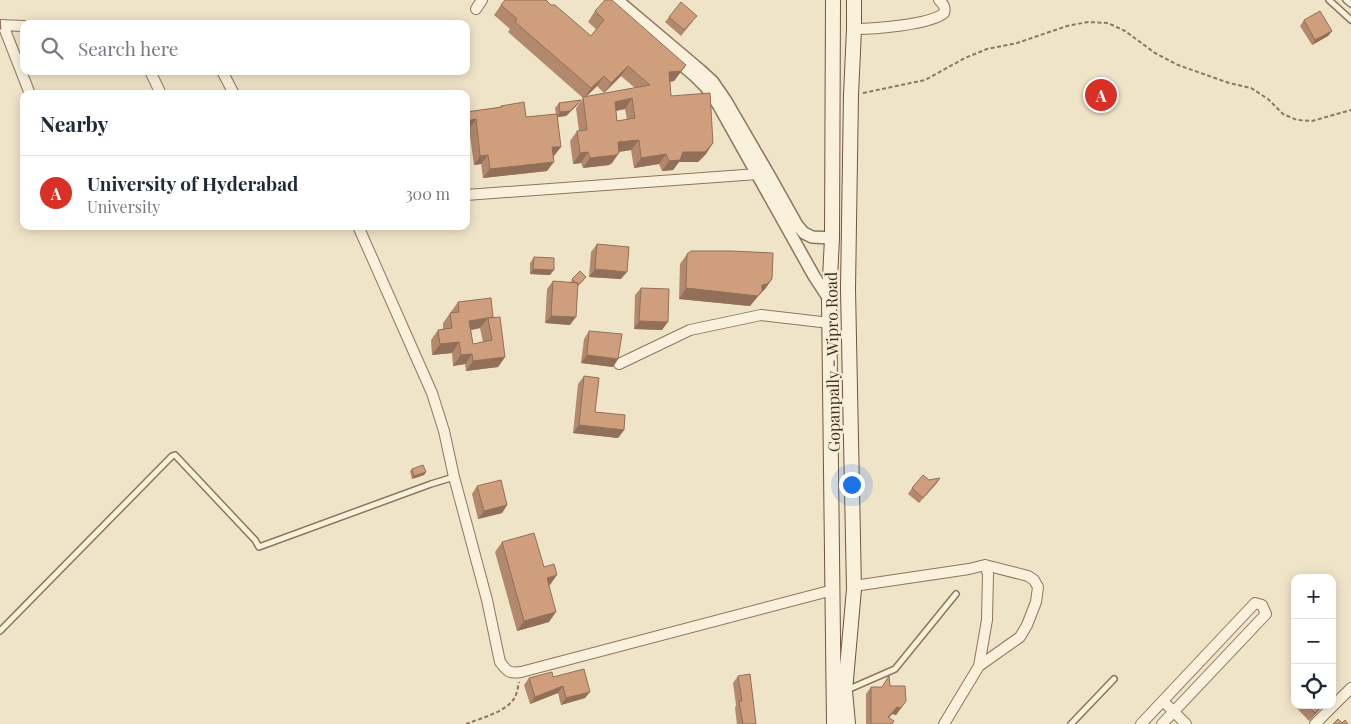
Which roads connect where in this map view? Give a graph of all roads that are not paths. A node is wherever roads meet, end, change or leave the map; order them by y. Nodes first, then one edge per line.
1 (482, 0) edge
2 (939, 0) edge
3 (1329, 0) edge
4 (1346, 0) edge
5 (610, 1) edge
6 (1351, 4) edge
7 (833, 6) edge
8 (854, 7) edge
9 (476, 9) dead end
10 (1351, 20) edge
11 (1, 25) edge
12 (20, 26) edge
13 (854, 29) junction
14 (20, 70) edge
15 (22, 75) edge
16 (152, 75) edge
17 (224, 75) edge
18 (28, 90) edge
19 (159, 90) edge
20 (232, 90) edge
21 (758, 174) junction
22 (470, 195) edge
23 (360, 230) edge
24 (832, 238) junction
25 (829, 299) junction
26 (830, 322) junction
27 (620, 364) edge
28 (454, 477) junction
29 (986, 564) junction
30 (854, 586) junction
31 (833, 590) junction
32 (956, 594) dead end
33 (0, 631) edge
34 (979, 666) junction
35 (1114, 679) dead end
36 (1351, 688) edge
37 (845, 691) junction
38 (1162, 701) junction
39 (1174, 712) junction
40 (834, 724) edge
41 (848, 724) edge
42 (944, 724) edge
43 (1070, 724) edge
44 (1141, 724) edge
45 (1162, 724) edge
46 (1186, 724) edge
47 (1315, 724) edge

1 - 9 street
2 - 13 street
3 - 10 lane
4 - 6 lane
5 - 21 street
5 - 24 street
7 - 8 main road
7 - 24 main road, Gopanpally - Wipro Road
8 - 13 main road, Gopanpally - Wipro Road
11 - 12 street
11 - 14 street
13 - 30 main road, Gopanpally - Wipro Road
15 - 18 street
16 - 19 street
17 - 20 street
21 - 22 street
21 - 25 street
23 - 28 street
24 - 25 main road, Gopanpally - Wipro Road
25 - 26 main road, Gopanpally - Wipro Road
26 - 27 street
26 - 31 main road, Gopanpally - Wipro Road
28 - 31 street
28 - 33 lane
29 - 30 street
29 - 34 street
29 - 34 street
30 - 37 main road, Gopanpally - Wipro Road
31 - 40 main road, Gopanpally - Wipro Road
32 - 37 lane
34 - 42 street
35 - 43 lane
36 - 47 street
37 - 41 main road, Gopanpally - Wipro Road
38 - 39 street
38 - 39 street
38 - 44 street
39 - 45 street
39 - 46 street

